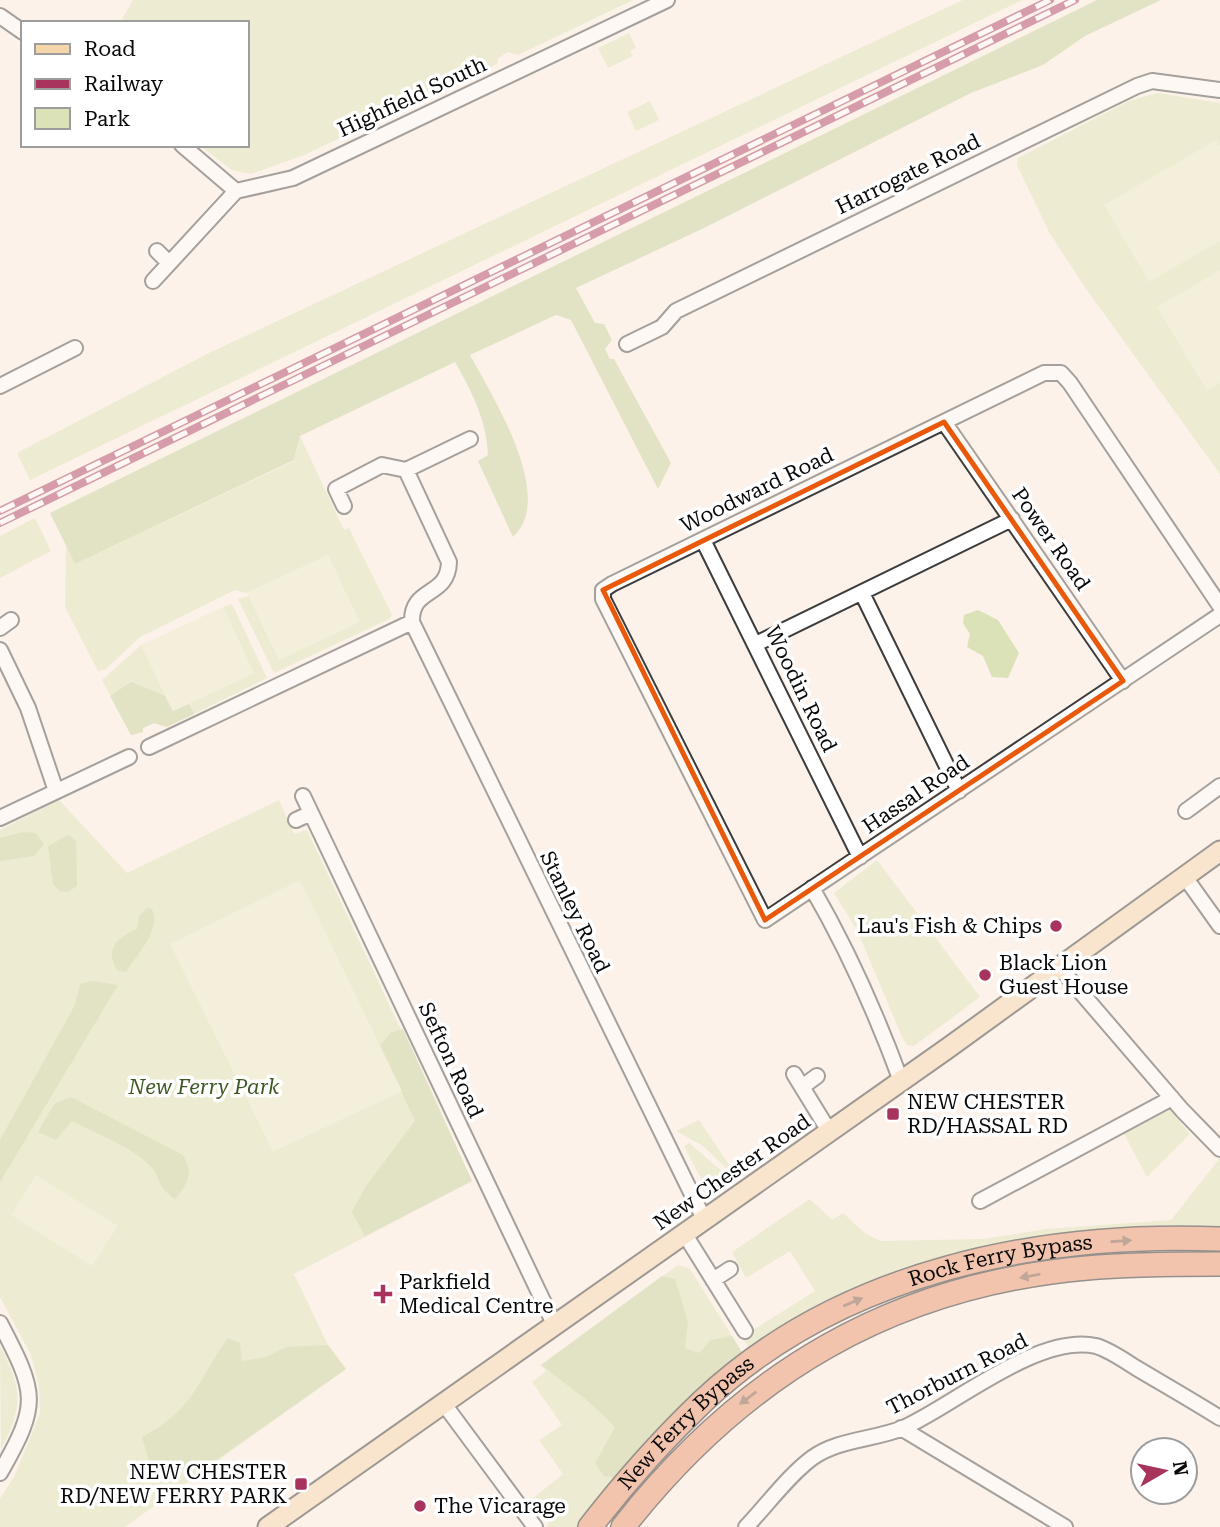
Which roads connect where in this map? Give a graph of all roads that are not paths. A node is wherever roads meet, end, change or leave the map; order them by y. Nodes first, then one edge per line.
1 (667, 0) edge
2 (0, 16) edge
3 (21, 31) edge
4 (1220, 90) edge
5 (184, 147) edge
6 (236, 191) junction
7 (157, 251) dead end
8 (169, 263) junction
9 (153, 281) dead end
10 (627, 344) dead end
11 (75, 348) dead end
12 (0, 386) edge
13 (944, 422) junction
14 (470, 439) dead end
15 (406, 470) junction
16 (344, 506) dead end
17 (1012, 519) junction
18 (704, 540) junction
19 (862, 593) junction
20 (1220, 606) edge
21 (1220, 615) edge
22 (412, 622) junction
23 (756, 644) junction
24 (0, 650) edge
25 (1123, 681) junction
26 (149, 747) dead end
27 (128, 757) dead end
28 (1220, 786) edge
29 (56, 791) junction
30 (959, 791) junction
31 (303, 796) dead end
32 (1186, 811) dead end
33 (311, 813) junction
34 (0, 818) edge
35 (296, 820) dead end
36 (1220, 851) edge
37 (860, 857) junction
38 (1185, 877) junction
39 (812, 888) junction
40 (1220, 926) edge
41 (1059, 968) junction
42 (794, 1074) dead end
43 (817, 1076) dead end
44 (901, 1081) junction
45 (802, 1087) junction
46 (1172, 1098) junction
47 (830, 1131) junction
48 (1220, 1149) edge
49 (979, 1201) dead end
50 (704, 1219) junction
51 (684, 1233) junction
52 (1220, 1239) edge
53 (1220, 1264) edge
54 (730, 1269) dead end
55 (713, 1280) junction
56 (0, 1323) edge
57 (554, 1324) junction
58 (745, 1331) dead end
59 (793, 1334) joint
60 (804, 1358) joint
61 (444, 1404) junction
62 (1220, 1418) edge
63 (901, 1428) junction
64 (0, 1473) edge
65 (268, 1527) edge
66 (535, 1527) edge
67 (590, 1527) edge
68 (623, 1527) edge
69 (746, 1527) edge
70 (1065, 1527) edge

1 - 6 street, Highfield South
2 - 3 street
4 - 10 street, Harrogate Road
5 - 6 street
6 - 8 street
7 - 8 street
8 - 9 street
11 - 12 street
13 - 17 street, Power Road
13 - 18 street, Woodward Road
13 - 20 street, Woodward Road
14 - 15 street
15 - 16 street
15 - 22 street
17 - 19 street
17 - 25 street, Power Road
18 - 23 street, Woodin Road
18 - 39 street, Woodward Road
19 - 23 street
19 - 30 street
21 - 25 street, Hassal Road
22 - 26 street
22 - 50 street, Stanley Road
23 - 37 street, Woodin Road
24 - 29 street
25 - 30 street, Hassal Road
27 - 29 street
28 - 32 street
29 - 34 street
30 - 37 street, Hassal Road
31 - 33 street, Sefton Road
33 - 35 street
33 - 57 street, Sefton Road
36 - 38 main road, New Chester Road
37 - 39 street, Hassal Road
38 - 40 street
38 - 41 main road, New Chester Road
39 - 44 street
41 - 44 main road, New Chester Road
41 - 46 street
42 - 45 street
43 - 45 street
44 - 47 main road, New Chester Road
45 - 47 street
46 - 48 street
46 - 49 street
47 - 50 main road, New Chester Road
50 - 51 main road, New Chester Road
51 - 55 street
51 - 57 main road, New Chester Road
59 -> 52 highway, Rock Ferry Bypass
53 -> 60 highway, Rock Ferry Bypass
54 - 55 street
55 - 58 street
56 - 64 street
57 - 61 main road, New Chester Road
59 - 67 highway, New Ferry Bypass
60 -> 68 highway, New Ferry Bypass
61 - 65 main road, New Chester Road
61 - 66 street
62 - 63 street, Thorburn Road
63 - 69 street, Thorburn Road
63 - 70 street

